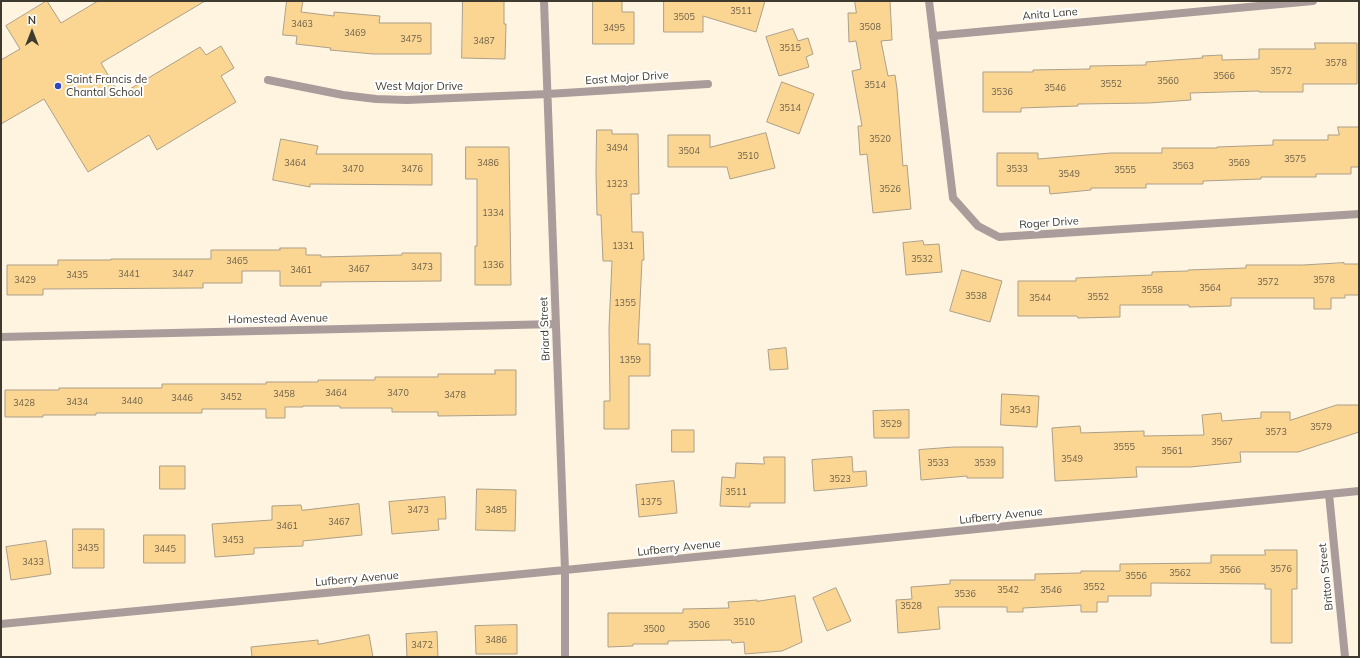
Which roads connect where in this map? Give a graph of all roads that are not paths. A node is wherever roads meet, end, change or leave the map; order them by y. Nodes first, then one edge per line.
1 (544, 1) edge
2 (929, 1) edge
3 (1312, 1) edge
4 (1279, 3) edge
5 (933, 36) junction
6 (268, 80) dead end
7 (708, 84) dead end
8 (548, 94) junction
9 (1359, 214) edge
10 (556, 324) junction
11 (1, 337) edge
12 (1359, 491) edge
13 (1329, 494) junction
14 (565, 570) junction
15 (1, 624) edge
16 (565, 657) edge
17 (1345, 657) edge

1 - 8 street, Briard Street
2 - 5 street, Roger Drive
3 - 4 street, Anita Lane
4 - 5 street, Anita Lane
5 - 9 street, Roger Drive
6 - 8 street, West Major Drive
7 - 8 street, East Major Drive
8 - 10 street, Briard Street
10 - 11 street, Homestead Avenue
10 - 14 street, Briard Street
12 - 13 street, Lufberry Avenue
13 - 14 street, Lufberry Avenue
13 - 17 street, Britton Street
14 - 15 street, Lufberry Avenue
14 - 16 street, Briard Street

